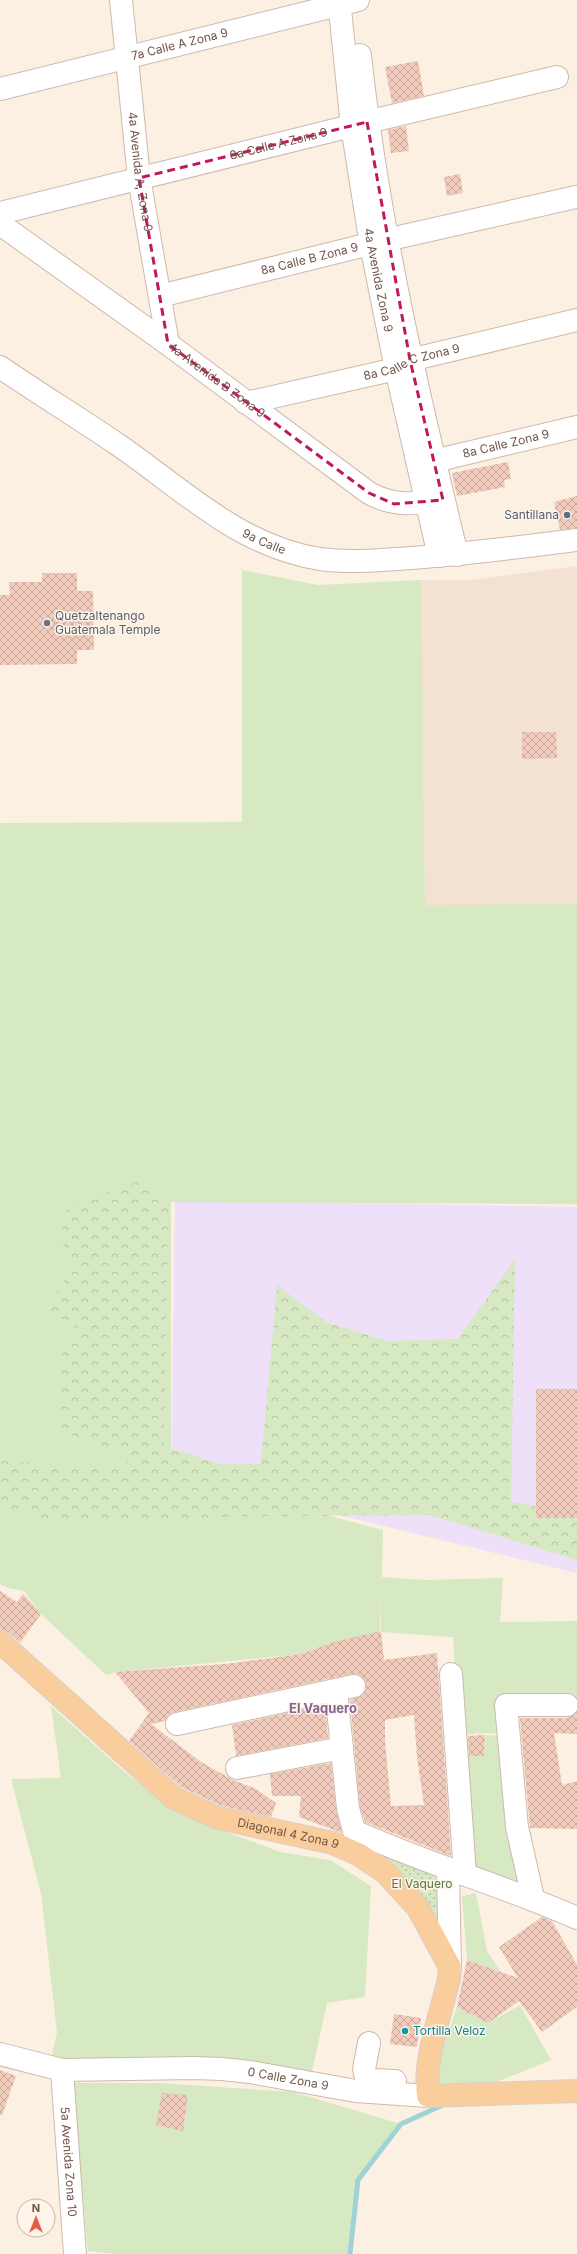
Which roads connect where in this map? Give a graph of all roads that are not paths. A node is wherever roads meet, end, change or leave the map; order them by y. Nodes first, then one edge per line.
1 (121, 0) edge
2 (349, 1) edge
3 (127, 56) junction
4 (557, 77) dead end
5 (0, 89) edge
6 (359, 124) junction
7 (139, 178) junction
8 (576, 197) dead end
9 (0, 213) edge
10 (0, 224) edge
11 (379, 242) junction
12 (160, 296) junction
13 (577, 320) edge
14 (168, 344) junction
15 (403, 364) junction
16 (0, 367) edge
17 (246, 403) junction
18 (577, 427) edge
19 (434, 461) junction
20 (436, 501) junction
21 (577, 540) edge
22 (448, 556) junction
23 (0, 1642) edge
24 (450, 1674) dead end
25 (567, 1705) dead end
26 (177, 1724) dead end
27 (342, 1748) junction
28 (237, 1768) dead end
29 (456, 1872) junction
30 (533, 1898) junction
31 (577, 1918) edge
32 (450, 1967) junction
33 (369, 2043) dead end
34 (0, 2054) edge
35 (62, 2070) junction
36 (427, 2089) junction
37 (577, 2091) edge
38 (75, 2254) edge

1 - 3 street, 4a Avenida A, Zona 9
2 - 3 street, 7a Calle A Zona 9
2 - 6 street, 4a Avenida Zona 9
3 - 5 street, 7a Calle A Zona 9
3 - 7 street, 4a Avenida A, Zona 9
4 - 6 street, 8a Calle A Zona 9
6 - 7 street, 8a Calle A Zona 9
6 - 11 street, 4a Avenida Zona 9
7 - 9 street, 8a Calle A Zona 9
7 - 12 street, 4a Avenida A, Zona 9
8 - 11 street, 8a Calle B Zona 9
10 - 14 street, 4a Avenida B Zona 9
11 - 12 street, 8a Calle B Zona 9
11 - 15 street, 4a Avenida Zona 9
12 - 14 street, 4a Avenida A, Zona 9
13 - 15 street, 8a Calle C Zona 9
14 - 17 street, 4a Avenida B Zona 9
15 - 17 street, 8a Calle C Zona 9
15 - 19 street, 4a Avenida Zona 9
15 - 20 street, 4a Avenida Zona 9
16 - 22 street, 9a Calle
17 - 20 street, 4a Avenida B Zona 9
18 - 19 street, 8a Calle Zona 9
19 - 20 street, 4a Avenida Zona 9
20 - 22 street, 4a Avenida Zona 9
21 - 22 street, 9a Calle
23 - 32 main road, Diagonal 4 Zona 9
24 - 29 street
25 - 30 street
26 - 27 street
27 - 28 street
27 - 29 street
29 - 30 street
29 - 32 street
30 - 31 street
32 - 36 main road
33 - 36 street
34 - 35 street, 0 Calle Zona 9
35 - 36 street, 0 Calle Zona 9
35 - 38 street, 5a Avenida Zona 10
36 - 37 main road, 0 Calle Zona 9

